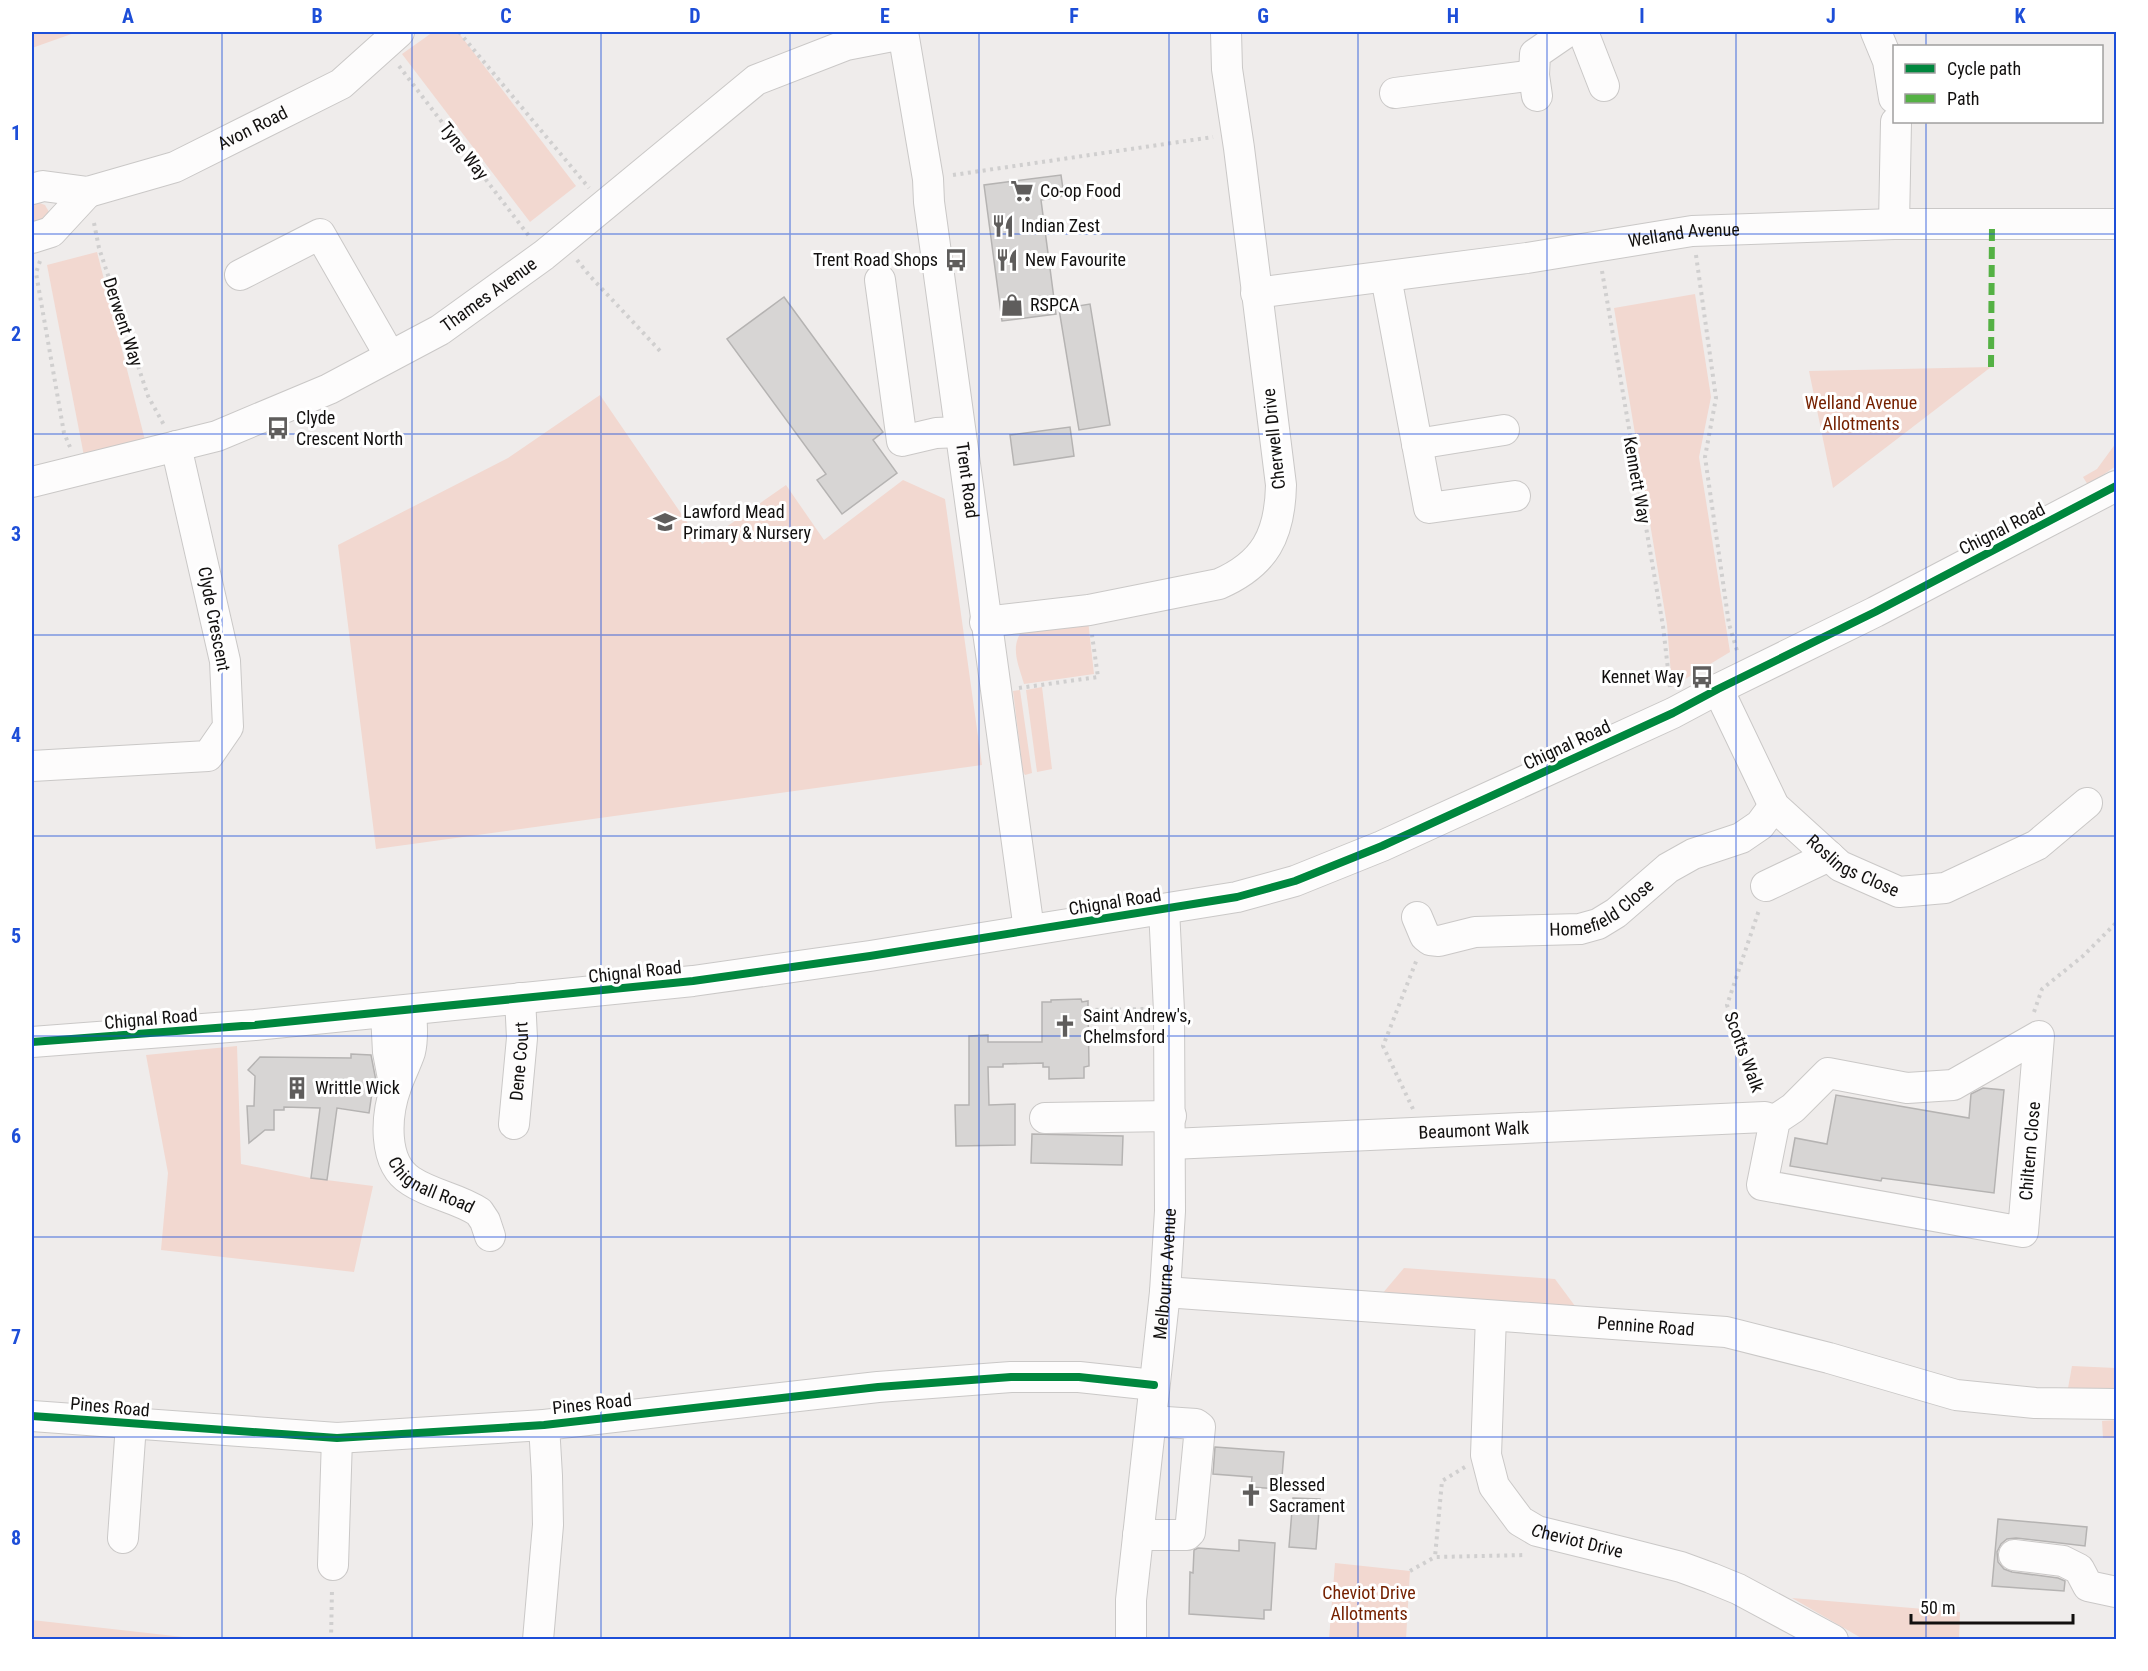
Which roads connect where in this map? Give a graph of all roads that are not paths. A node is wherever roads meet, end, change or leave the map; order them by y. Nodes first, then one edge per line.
1 (1226, 32) edge
2 (1567, 32) edge
3 (1583, 32) edge
4 (1876, 32) edge
5 (903, 33) edge
6 (391, 39) edge
7 (1604, 86) dead end
8 (1893, 92) edge
9 (1395, 93) dead end
10 (1896, 123) edge
11 (32, 189) edge
12 (88, 192) junction
13 (1894, 224) junction
14 (2116, 224) edge
15 (41, 235) edge
16 (240, 275) dead end
17 (1386, 277) junction
18 (880, 280) dead end
19 (1256, 293) junction
20 (390, 357) junction
21 (1504, 430) dead end
22 (960, 432) junction
23 (1417, 444) junction
24 (176, 446) junction
25 (32, 482) edge
26 (2116, 486) edge
27 (1515, 496) dead end
28 (985, 622) junction
29 (1731, 683) junction
30 (32, 766) edge
31 (2087, 803) dead end
32 (1774, 806) junction
33 (1829, 856) junction
34 (1766, 886) road end
35 (1164, 909) junction
36 (1421, 926) road end
37 (1029, 930) junction
38 (520, 998) junction
39 (399, 1012) junction
40 (32, 1042) edge
41 (1045, 1118) dead end
42 (1770, 1119) junction
43 (514, 1124) dead end
44 (1171, 1130) junction
45 (490, 1236) dead end
46 (1166, 1292) junction
47 (1491, 1316) junction
48 (1154, 1385) junction
49 (2116, 1404) edge
50 (32, 1416) edge
51 (1151, 1421) junction
52 (131, 1424) junction
53 (544, 1425) junction
54 (337, 1438) junction
55 (1138, 1535) junction
56 (123, 1538) dead end
57 (2014, 1555) dead end
58 (333, 1565) road end
59 (2116, 1592) edge
60 (538, 1640) edge
61 (1131, 1640) edge
62 (1833, 1640) edge

1 - 19 street, Cherwell Drive
2 - 9 street
3 - 7 street
4 - 8 street
5 - 20 street, Thames Avenue
5 - 22 street, Trent Road
6 - 12 street, Avon Road
10 - 13 street
11 - 12 street, Avon Road
12 - 15 street
13 - 14 street, Welland Avenue
13 - 17 street, Welland Avenue
16 - 20 street
17 - 19 street, Welland Avenue
17 - 23 street
18 - 22 street
19 - 28 street, Cherwell Drive
20 - 24 street, Thames Avenue
21 - 23 street
22 - 28 street, Trent Road
23 - 27 street
24 - 25 street, Thames Avenue
24 - 30 street, Clyde Crescent
26 - 29 street, Chignal Road
28 - 37 street, Trent Road
29 - 32 street, Roslings Close
29 - 35 street, Chignal Road
31 - 33 street, Roslings Close
32 - 33 street, Roslings Close
32 - 36 street, Homefield Close
33 - 34 street
35 - 37 street, Chignal Road
35 - 44 street, Melbourne Avenue
37 - 38 street, Chignal Road
38 - 39 street, Chignal Road
38 - 43 street, Dene Court
39 - 40 street, Chignal Road
39 - 45 street, Chignall Road
41 - 44 street, Beaumont Walk
42 - 42 street, Chiltern Close
42 - 44 street, Beaumont Walk
44 - 46 street, Melbourne Avenue
46 - 47 street, Pennine Road
46 - 48 street, Melbourne Avenue
47 - 49 street, Pennine Road
47 - 62 street, Cheviot Drive
48 - 51 street, Melbourne Avenue
48 - 53 street, Pines Road
50 - 52 street, Pines Road
51 - 55 street, Melbourne Avenue
51 - 55 street
52 - 54 street, Pines Road
52 - 56 street, Pines Road
53 - 54 street, Pines Road
53 - 60 street, Pines Road
54 - 58 street
55 - 61 street, Melbourne Avenue
57 - 59 street

